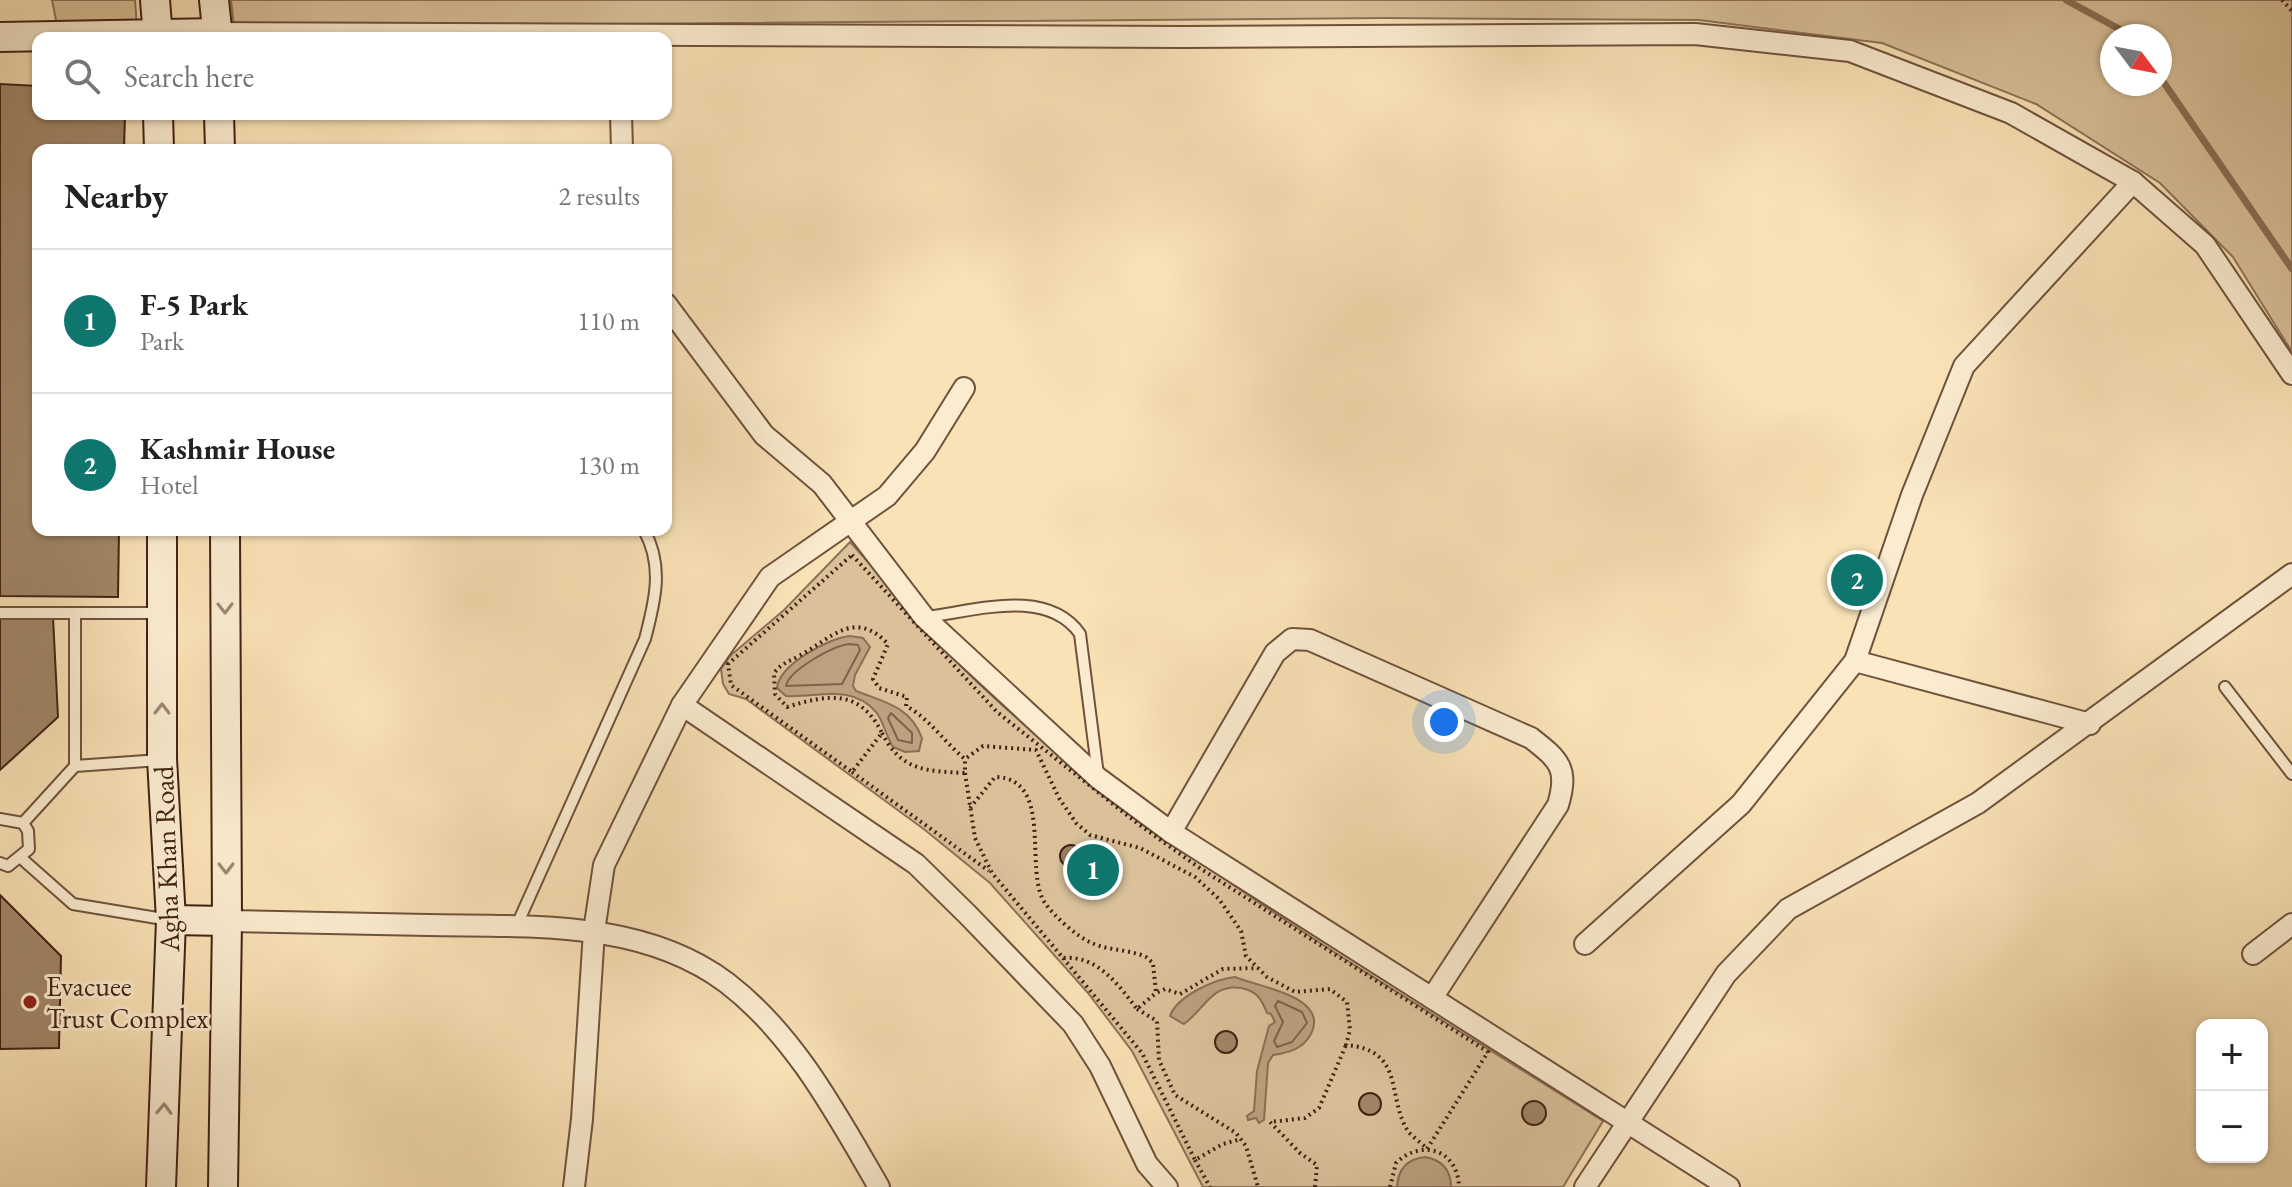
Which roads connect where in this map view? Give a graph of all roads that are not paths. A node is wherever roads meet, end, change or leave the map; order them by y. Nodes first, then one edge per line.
1 (155, 0) edge
2 (214, 0) edge
3 (158, 32) edge
4 (218, 32) edge
5 (672, 36) edge
6 (0, 37) edge
7 (32, 37) edge
8 (158, 120) edge
9 (219, 120) edge
10 (621, 120) edge
11 (159, 144) edge
12 (220, 144) edge
13 (622, 144) edge
14 (2133, 182) junction
15 (672, 312) edge
16 (2292, 374) edge
17 (964, 388) dead end
18 (850, 520) junction
19 (162, 536) edge
20 (225, 536) edge
21 (647, 536) edge
22 (2292, 574) edge
23 (0, 613) edge
24 (75, 613) junction
25 (162, 613) junction
26 (924, 617) junction
27 (1855, 661) junction
28 (2225, 687) dead end
29 (682, 705) junction
30 (2090, 724) junction
31 (162, 759) junction
32 (75, 766) junction
33 (2292, 774) edge
34 (1098, 778) junction
35 (0, 819) edge
36 (23, 823) junction
37 (1171, 832) junction
38 (21, 858) junction
39 (0, 863) edge
40 (171, 920) junction
41 (227, 921) junction
42 (2292, 924) edge
43 (516, 927) junction
44 (594, 931) junction
45 (1585, 944) dead end
46 (2253, 954) dead end
47 (1432, 998) junction
48 (1627, 1120) junction
49 (161, 1187) edge
50 (223, 1187) edge
51 (574, 1187) edge
52 (879, 1187) edge
53 (1167, 1187) edge
54 (1585, 1187) edge
55 (1729, 1187) edge

1 - 3 street
2 - 4 street
5 - 14 street
6 - 7 street
8 - 11 street
9 - 12 street
10 - 13 street
14 - 16 street
14 - 27 street
15 - 18 street
17 - 18 street
18 - 26 street
18 - 29 street
19 - 25 street, Agha Khan Road
20 -> 41 street, Agha Khan Road
21 - 43 lane
22 - 30 street
23 - 24 lane
24 - 25 lane
24 - 32 lane
31 -> 25 street, Agha Khan Road
26 - 34 street
26 - 34 lane
27 - 30 street
27 - 45 street
28 - 33 lane
29 - 44 street
29 - 53 street
30 - 48 street
31 - 32 lane
31 - 40 street, Agha Khan Road
32 - 36 lane
34 - 37 street
35 - 36 lane
36 - 38 lane
37 - 47 street
37 - 47 street
38 - 39 lane
38 - 40 lane
40 - 41 street
49 -> 40 street, Agha Khan Road
41 - 43 street
41 - 50 street, Agha Khan Road
42 - 46 street
43 - 44 street
44 - 51 street
44 - 52 street
47 - 48 street
48 - 54 street
48 - 55 street

